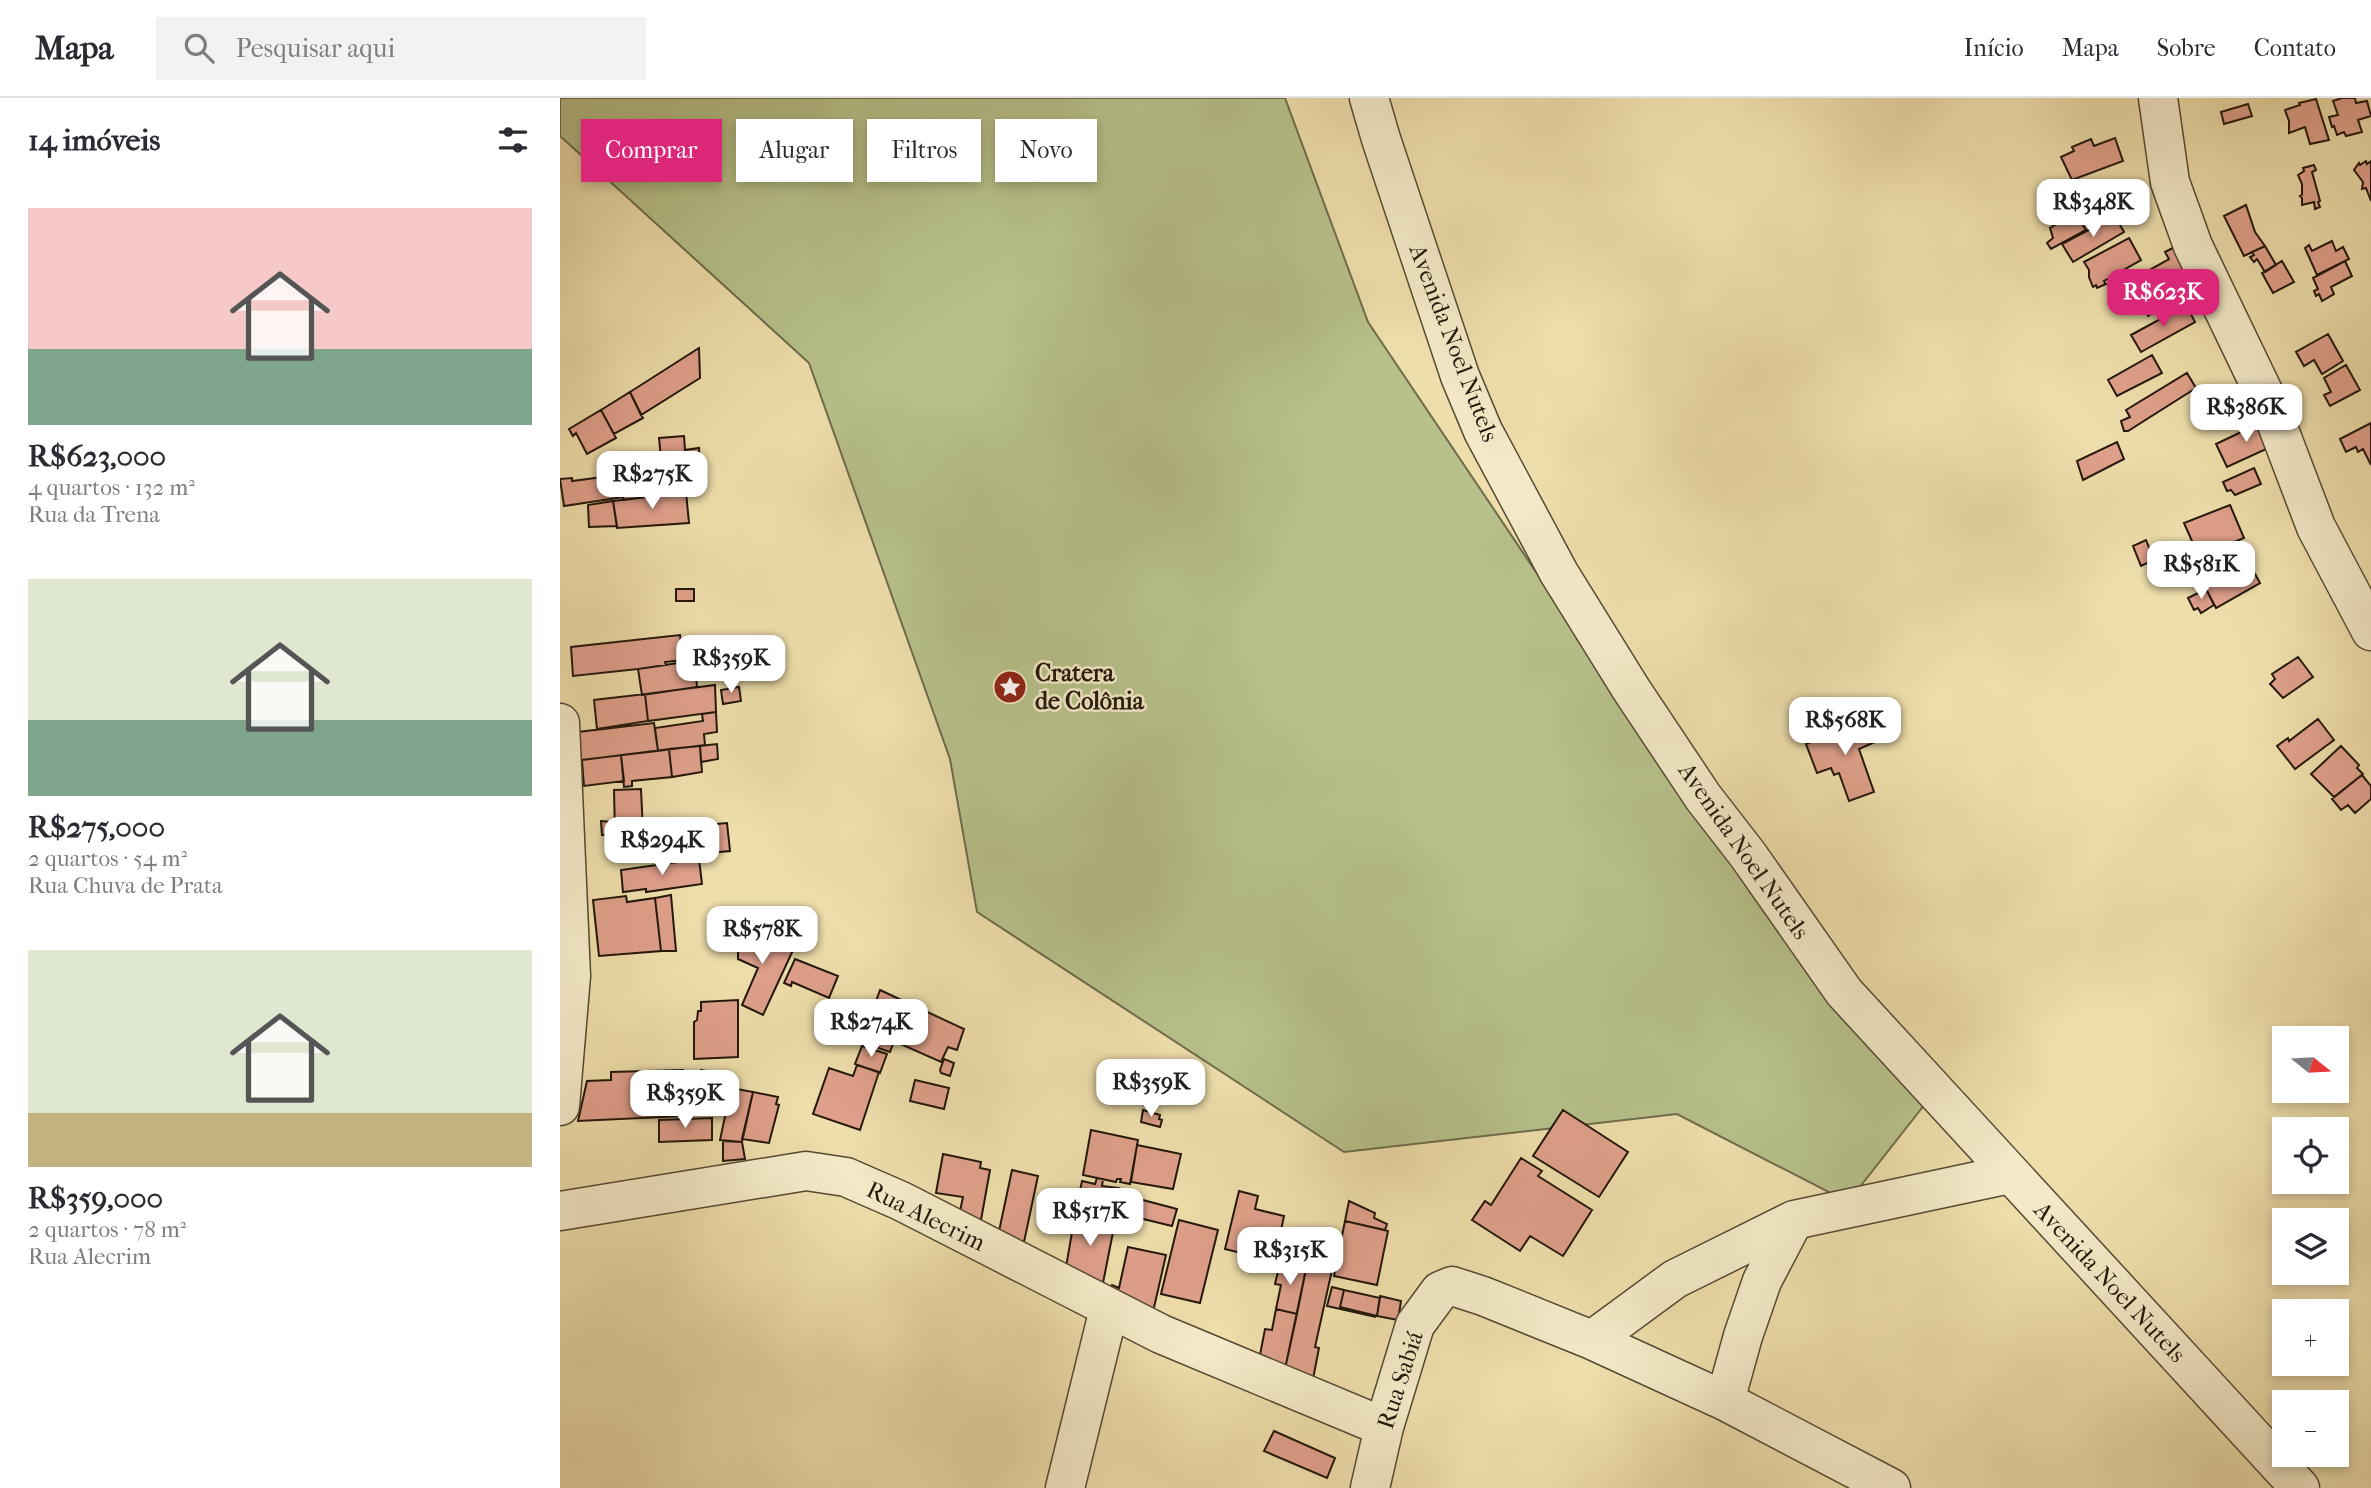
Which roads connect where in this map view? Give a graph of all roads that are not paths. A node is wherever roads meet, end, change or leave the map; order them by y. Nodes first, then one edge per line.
1 (1369, 98) edge
2 (2158, 98) edge
3 (2371, 631) edge
4 (560, 723) edge
5 (566, 975) edge
6 (560, 1106) edge
7 (2010, 1174) junction
8 (560, 1210) edge
9 (1794, 1220) junction
10 (1109, 1309) junction
11 (1592, 1340) junction
12 (1725, 1401) junction
13 (1384, 1427) junction
14 (1065, 1488) edge
15 (1370, 1488) edge
16 (1891, 1488) edge
17 (2300, 1488) edge

1 - 7 street, Avenida Noel Nutels
2 - 3 street
4 - 5 street
5 - 6 street
7 - 9 street
7 - 17 street, Avenida Noel Nutels
8 - 10 street, Rua Alecrim
9 - 11 street
9 - 12 street
10 - 13 street, Rua Alecrim
10 - 14 street
11 - 12 street
11 - 13 street, Rua Sabiá
12 - 16 street
13 - 15 street, Rua Sabiá

